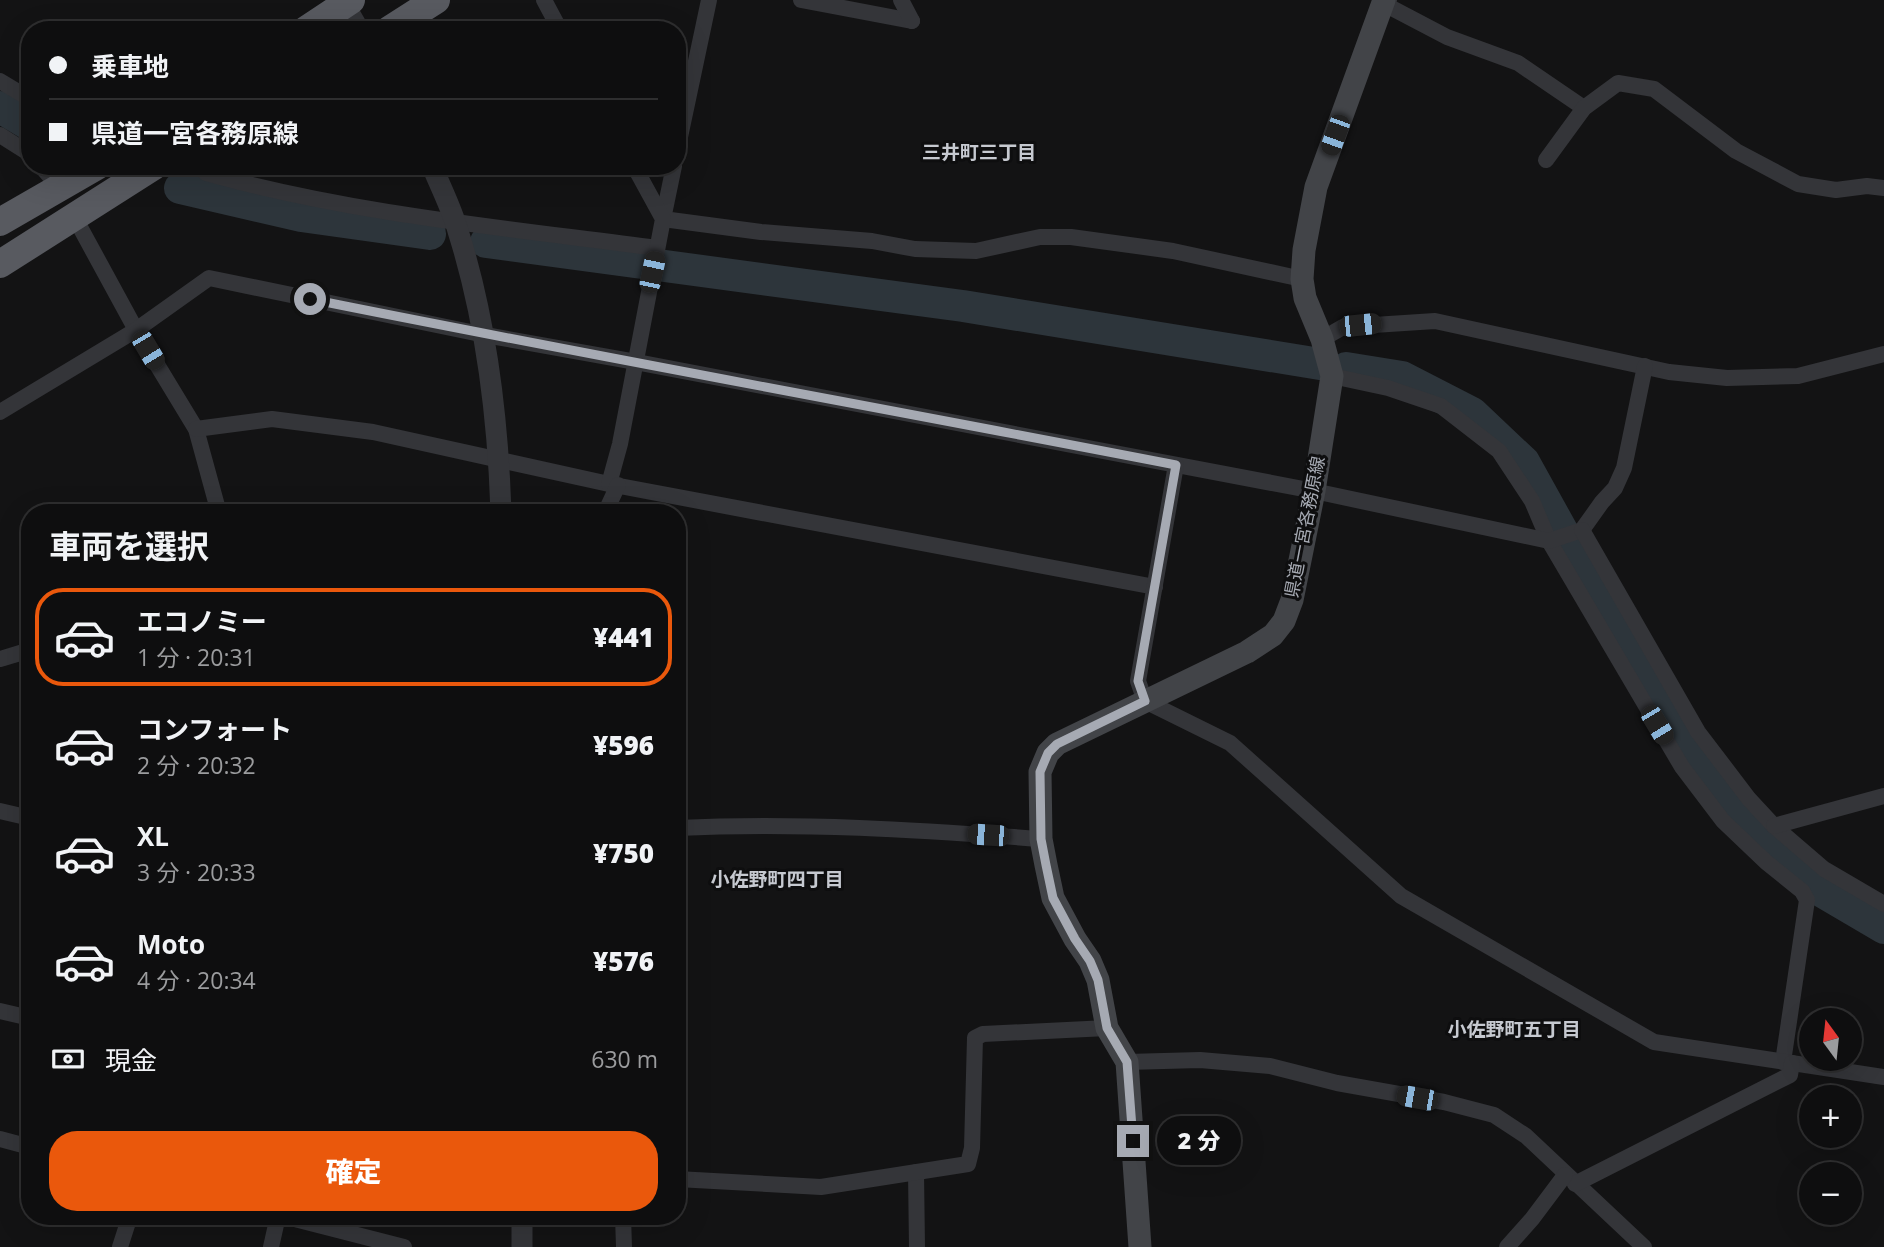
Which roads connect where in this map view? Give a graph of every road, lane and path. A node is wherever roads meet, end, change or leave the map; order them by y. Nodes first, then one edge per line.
1 (436, 0) edge
2 (544, 0) edge
3 (709, 0) edge
4 (800, 0) edge
5 (901, 0) edge
6 (345, 1) edge
7 (1386, 1) edge
8 (318, 21) edge
9 (355, 21) edge
10 (403, 21) edge
11 (555, 21) edge
12 (0, 81) edge
13 (21, 94) edge
14 (1584, 108) junction
15 (686, 109) edge
16 (0, 135) edge
17 (21, 148) edge
18 (1546, 160) dead end
19 (48, 175) edge
20 (81, 175) edge
21 (140, 175) edge
22 (213, 175) edge
23 (436, 175) edge
24 (640, 175) edge
25 (672, 175) edge
26 (59, 187) junction
27 (1884, 188) edge
28 (75, 218) junction
29 (663, 219) junction
30 (0, 222) edge
31 (455, 222) junction
32 (655, 260) junction
33 (0, 264) edge
34 (1302, 279) junction
35 (136, 330) junction
36 (485, 335) junction
37 (1322, 339) junction
38 (1884, 354) edge
39 (636, 362) junction
40 (1645, 366) junction
41 (1332, 376) junction
42 (0, 412) edge
43 (196, 429) junction
44 (500, 461) junction
45 (1176, 465) junction
46 (613, 485) junction
47 (1314, 491) junction
48 (217, 504) edge
49 (501, 504) edge
50 (608, 504) edge
51 (1578, 532) junction
52 (1552, 540) junction
53 (1155, 587) junction
54 (21, 653) edge
55 (0, 659) edge
56 (1145, 701) junction
57 (1884, 796) edge
58 (0, 811) edge
59 (21, 816) edge
60 (1774, 826) junction
61 (686, 828) edge
62 (1041, 839) junction
63 (1884, 904) edge
64 (0, 1011) edge
65 (21, 1015) edge
66 (1107, 1028) junction
67 (1127, 1062) junction
68 (1788, 1062) junction
69 (1884, 1077) edge
70 (0, 1139) edge
71 (21, 1145) edge
72 (916, 1172) junction
73 (686, 1180) edge
74 (1570, 1180) junction
75 (127, 1225) edge
76 (278, 1225) edge
77 (317, 1225) edge
78 (522, 1225) edge
79 (623, 1225) edge
80 (120, 1247) edge
81 (271, 1247) edge
82 (404, 1247) edge
83 (523, 1247) edge
84 (624, 1247) edge
85 (917, 1247) edge
86 (1140, 1247) edge
87 (1507, 1247) edge
88 (1644, 1247) edge

1 - 10 highway
2 - 11 street
3 - 15 street
4 - 5 street
6 - 8 highway
6 - 9 street
7 - 14 street
7 - 34 main road, 県道一宮各務原線
12 - 13 street
14 - 18 street
14 - 27 street
16 - 17 street
19 - 26 street
20 - 26 highway
21 - 28 highway
22 - 31 street
23 - 31 street
24 - 29 street
25 - 29 street
26 - 30 highway
28 - 33 highway
28 - 35 street
29 - 32 street
29 - 34 street
31 - 32 street
31 - 36 street
32 - 39 street
34 - 37 main road, 県道一宮各務原線
35 - 36 street
35 - 42 street
35 - 43 street
36 - 39 street
36 - 44 street
37 - 40 street
37 - 41 main road, 県道一宮各務原線
38 - 40 street
39 - 45 street
39 - 46 street
40 - 51 street
41 - 47 main road, 県道一宮各務原線
41 - 52 street
43 - 44 street
43 - 48 street
44 - 46 street
44 - 49 street
45 - 47 street
45 - 53 street
46 - 50 street
46 - 53 street
47 - 52 street
47 - 56 main road, 県道一宮各務原線
51 - 52 street
51 - 60 street
52 - 68 street
53 - 56 street
54 - 55 street
56 - 62 main road, 県道一宮各務原線
56 - 68 street
57 - 60 street
58 - 59 street
60 - 63 street
61 - 62 street
62 - 66 main road, 県道一宮各務原線
64 - 65 street
66 - 67 main road, 県道一宮各務原線
66 - 72 street
67 - 74 street
67 - 86 main road, 県道一宮各務原線
68 - 69 street
68 - 74 street
70 - 71 street
72 - 73 street
72 - 85 street
74 - 87 street
74 - 88 street
75 - 80 street
76 - 81 street
77 - 82 street
78 - 83 street
79 - 84 street

